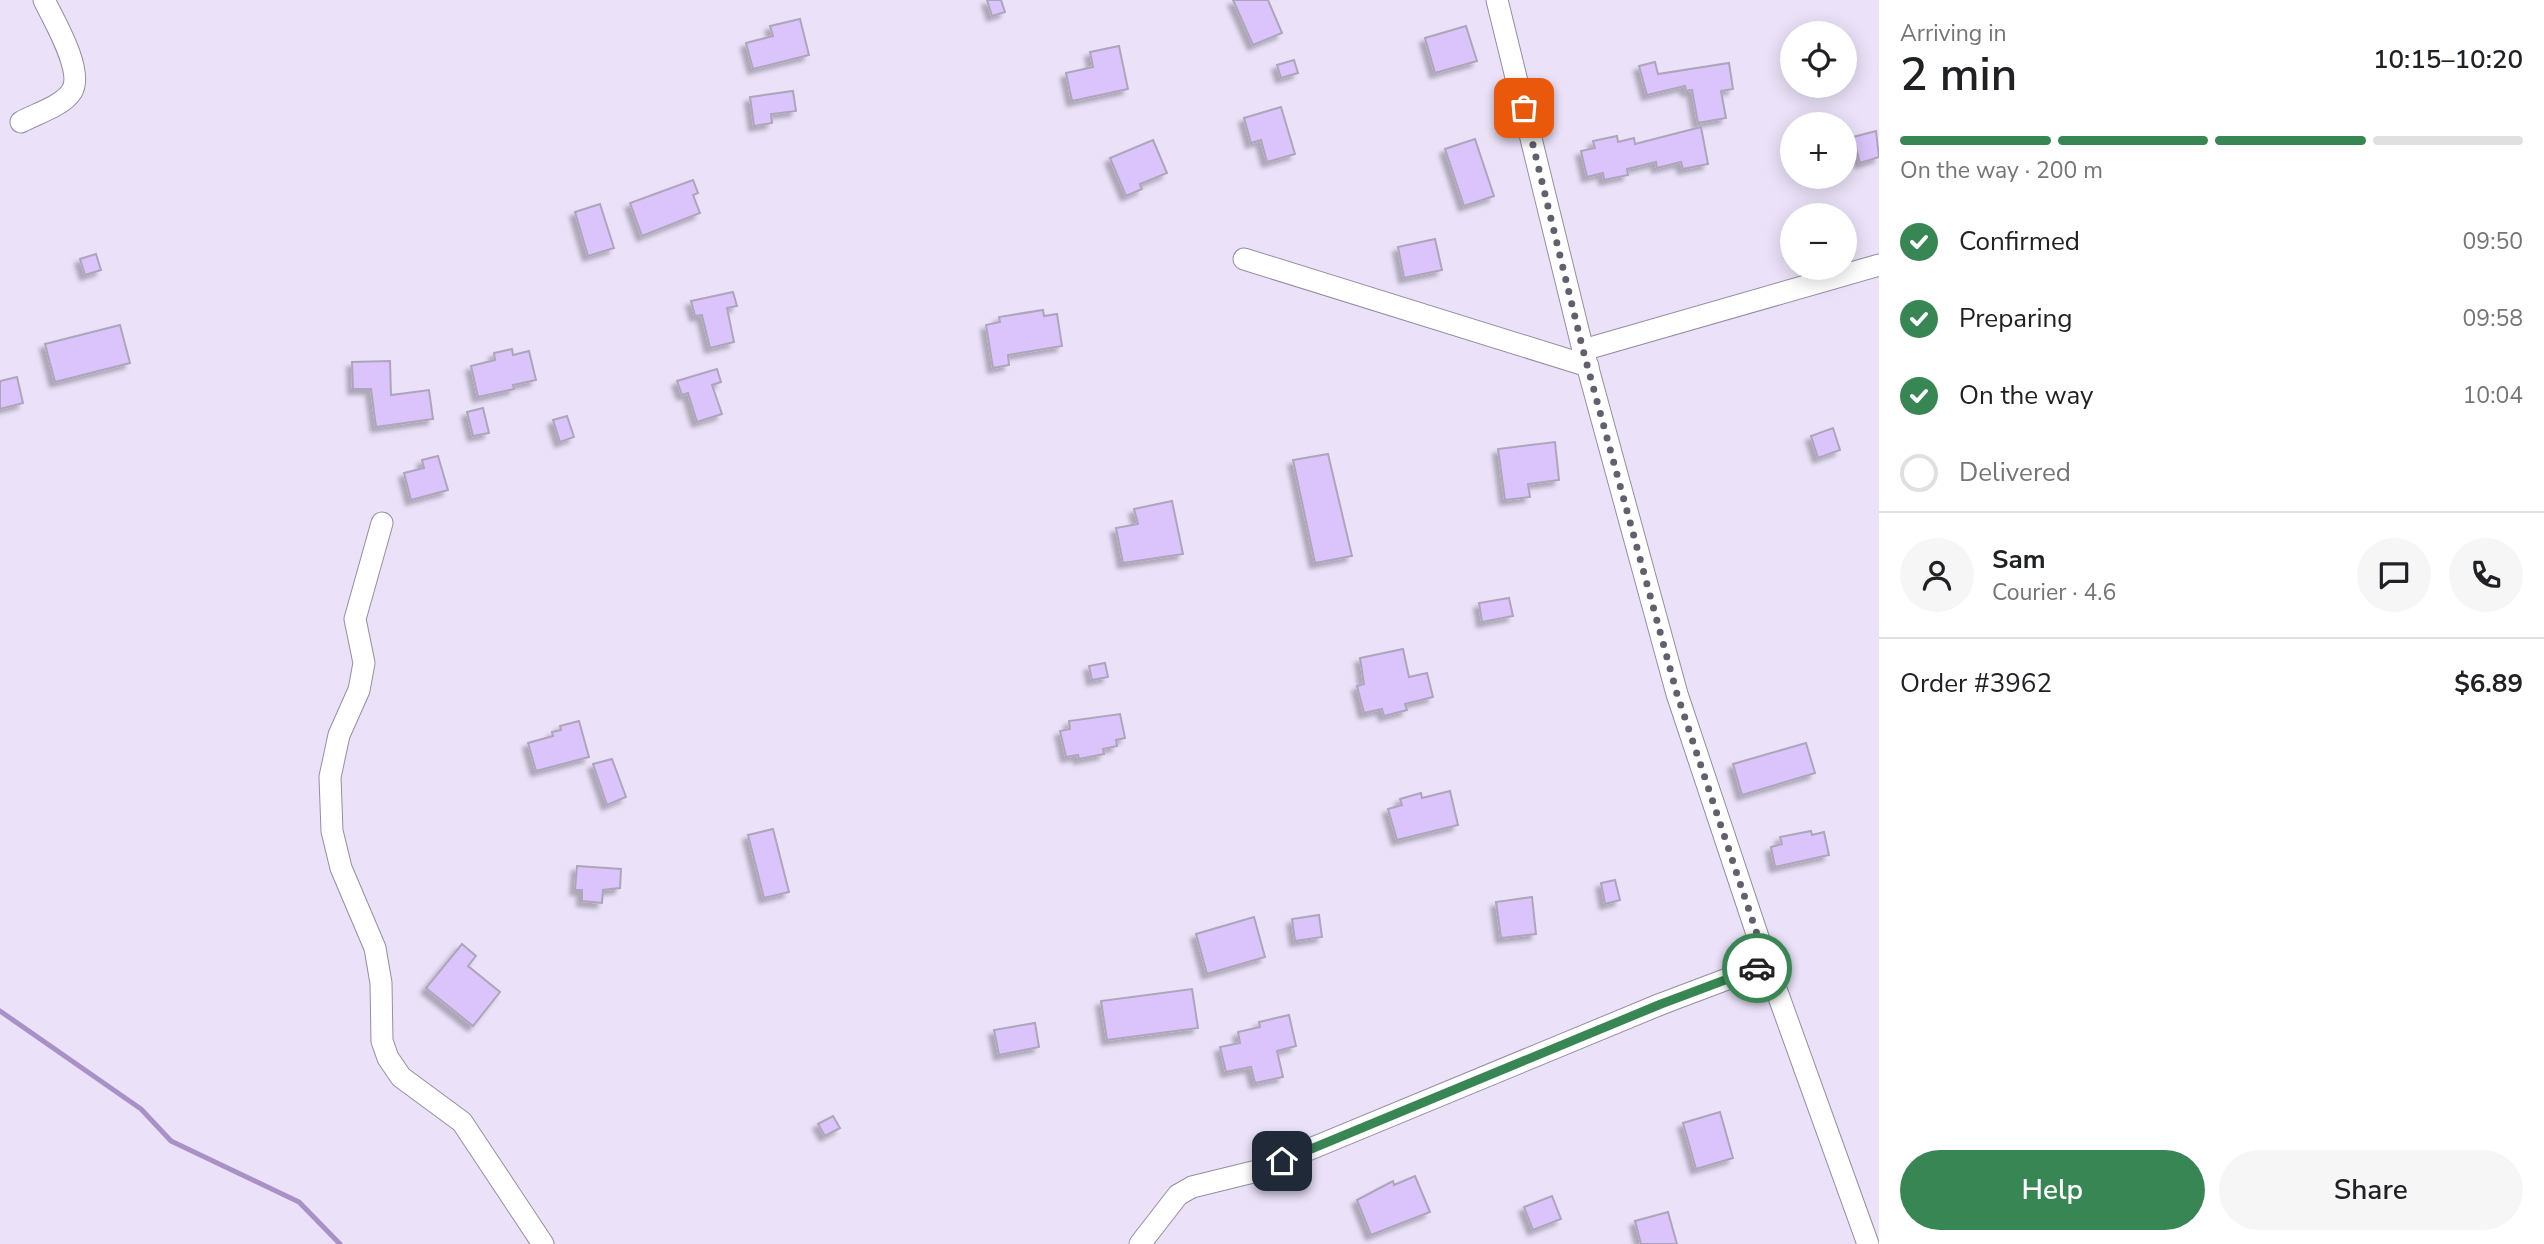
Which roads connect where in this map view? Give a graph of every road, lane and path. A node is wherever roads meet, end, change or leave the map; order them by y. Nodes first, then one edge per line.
1 (44, 0) edge
2 (1497, 0) edge
3 (21, 122) dead end
4 (1244, 259) dead end
5 (1879, 265) edge
6 (1586, 358) junction
7 (382, 523) dead end
8 (1767, 964) junction
9 (542, 1244) edge
10 (1140, 1244) edge
11 (1868, 1244) edge

1 - 3 street
2 - 6 street
4 - 6 street
5 - 6 street
6 - 8 street
7 - 9 street
8 - 10 street
8 - 11 street

